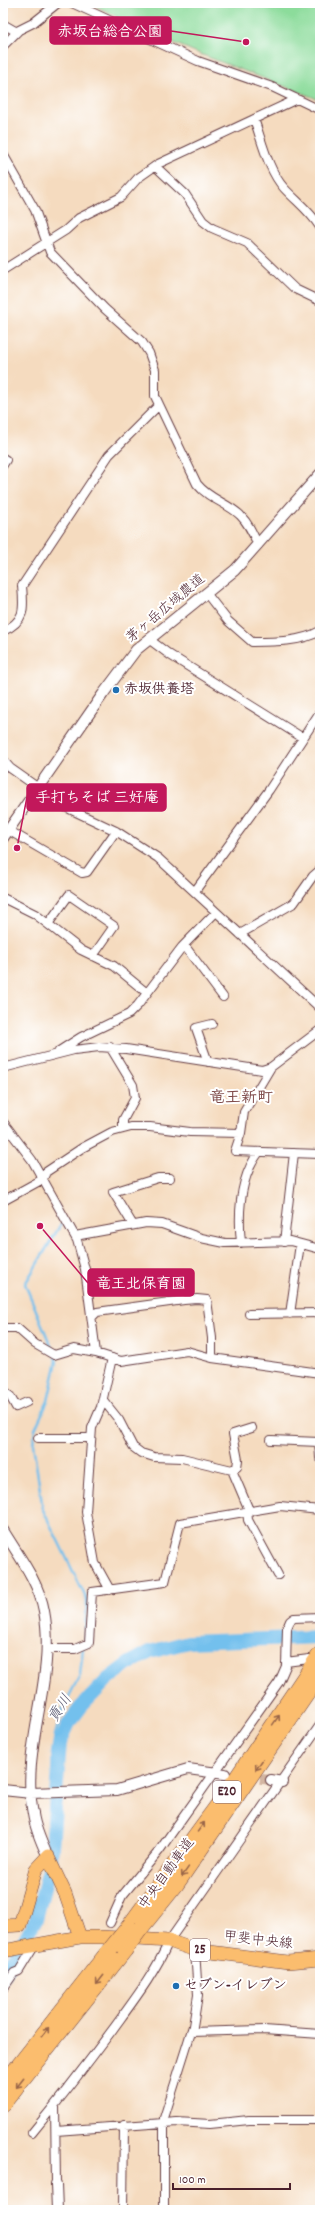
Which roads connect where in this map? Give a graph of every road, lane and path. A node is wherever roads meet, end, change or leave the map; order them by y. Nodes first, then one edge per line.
1 (58, 3) edge
2 (72, 3) edge
3 (3, 24) edge
4 (17, 32) junction
5 (3, 46) edge
6 (297, 99) junction
7 (320, 110) edge
8 (254, 119) junction
9 (3, 154) edge
10 (155, 166) junction
11 (320, 227) edge
12 (47, 242) junction
13 (3, 270) edge
14 (320, 301) edge
15 (158, 406) junction
16 (3, 458) edge
17 (3, 465) edge
18 (320, 474) edge
19 (258, 545) junction
20 (206, 593) junction
21 (3, 631) edge
22 (320, 631) edge
23 (150, 640) junction
24 (320, 712) edge
25 (303, 738) junction
26 (3, 760) edge
27 (36, 788) junction
28 (116, 831) junction
29 (6, 834) edge
30 (320, 870) edge
31 (194, 891) junction
32 (3, 898) edge
33 (216, 912) junction
34 (48, 924) junction
35 (240, 934) junction
36 (184, 945) junction
37 (93, 956) junction
38 (147, 993) junction
39 (223, 997) dead end
40 (320, 1008) edge
41 (212, 1024) dead end
42 (320, 1030) edge
43 (110, 1048) junction
44 (53, 1055) junction
45 (208, 1062) junction
46 (272, 1067) junction
47 (3, 1068) edge
48 (3, 1122) edge
49 (123, 1129) junction
50 (241, 1133) junction
51 (259, 1152) junction
52 (294, 1153) junction
53 (320, 1154) edge
54 (170, 1178) dead end
55 (43, 1179) junction
56 (3, 1201) edge
57 (132, 1225) junction
58 (75, 1236) junction
59 (284, 1242) junction
60 (241, 1243) junction
61 (300, 1244) junction
62 (320, 1249) edge
63 (249, 1314) dead end
64 (290, 1314) junction
65 (320, 1314) edge
66 (92, 1317) junction
67 (3, 1328) edge
68 (96, 1353) junction
69 (112, 1358) junction
70 (212, 1358) junction
71 (320, 1373) edge
72 (3, 1391) edge
73 (103, 1400) junction
74 (27, 1402) dead end
75 (252, 1428) dead end
76 (38, 1438) dead end
77 (91, 1438) junction
78 (271, 1440) dead end
79 (320, 1458) edge
80 (232, 1470) junction
81 (248, 1510) junction
82 (320, 1510) edge
83 (3, 1530) edge
84 (278, 1575) dead end
85 (110, 1590) junction
86 (320, 1617) edge
87 (47, 1649) junction
88 (315, 1656) edge
89 (286, 1662) junction
90 (320, 1675) edge
91 (320, 1725) edge
92 (220, 1774) junction
93 (271, 1780) tunnel mouth
94 (282, 1782) junction
95 (3, 1790) edge
96 (31, 1794) junction
97 (48, 1857) junction
98 (110, 1923) dead end
99 (3, 1926) edge
100 (135, 1927) junction
101 (80, 1937) junction
102 (169, 1941) junction
103 (34, 1945) junction
104 (118, 1949) junction
105 (195, 1950) junction
106 (3, 1951) edge
107 (320, 1959) edge
108 (3, 1989) edge
109 (191, 2032) junction
110 (320, 2034) edge
111 (3, 2085) edge
112 (3, 2104) edge
113 (55, 2105) junction
114 (320, 2120) edge
115 (164, 2123) junction
116 (124, 2125) junction
117 (56, 2131) junction
118 (32, 2133) dead end
119 (56, 2184) joint
120 (56, 2210) edge
121 (123, 2210) edge
122 (164, 2210) edge

1 - 4 street
2 - 6 street
3 - 4 street
4 - 5 street
6 - 7 street
6 - 8 street
8 - 10 street
8 - 11 street
9 - 12 street
10 - 12 street
10 - 14 street
12 - 13 street
12 - 15 street
15 - 19 street
15 - 21 street
16 - 17 street
18 - 19 street, 茅ヶ岳広域農道
19 - 20 street, 茅ヶ岳広域農道
20 - 22 street
20 - 23 street, 茅ヶ岳広域農道
23 - 25 street
23 - 27 street, 茅ヶ岳広域農道
24 - 25 street
25 - 31 street
26 - 27 street
27 - 28 street
27 - 29 street, 茅ヶ岳広域農道
28 - 29 street
28 - 31 street
30 - 35 street
31 - 33 street
32 - 34 street
33 - 35 street
33 - 36 street
34 - 37 street
34 - 37 street
35 - 40 street
36 - 38 street
36 - 39 street
37 - 38 street
38 - 44 street
41 - 45 street
42 - 46 street
43 - 44 street
43 - 45 street
43 - 49 street
44 - 47 street
45 - 46 street
46 - 50 street
48 - 55 street
49 - 50 street
49 - 55 street
50 - 51 street
51 - 52 street
51 - 60 street
52 - 53 street
52 - 59 street
54 - 57 street
55 - 56 street
55 - 58 street
57 - 58 street
57 - 60 street
58 - 66 street
59 - 60 street
59 - 61 street
61 - 62 street
61 - 64 street
63 - 64 street
64 - 65 street
66 - 68 street
66 - 70 street
67 - 68 street
68 - 69 street
69 - 70 street
69 - 73 street
70 - 71 street
72 - 74 street
73 - 77 street
73 - 80 street
75 - 80 street
76 - 77 street
77 - 85 street
78 - 79 street
80 - 81 street
81 - 82 street
81 - 84 street
81 - 85 street
83 - 87 street
85 - 87 street
86 - 89 street
87 - 96 street
88 - 89 street
100 -> 88 highway, 中央自動車道 / E20
89 - 92 street
90 -> 100 highway, 中央自動車道 / E20
91 - 94 street
92 - 96 street
92 - 98 street
93 - 94 street
94 - 102 street
95 - 96 street
96 - 97 street
97 - 99 main road
97 - 101 main road
100 - 104 highway, 中央自動車道 / E20, bridge
101 - 102 main road, 甲斐中央線 / 25
101 - 103 main road, 甲斐中央線 / 25
102 - 105 main road, 甲斐中央線 / 25
102 - 113 street
103 - 106 main road, 甲斐中央線 / 25
103 - 108 street
111 -> 104 highway, 中央自動車道 / E20
104 -> 112 highway, 中央自動車道 / E20
105 - 107 main road, 甲斐中央線 / 25
105 - 109 street
109 - 110 street
109 - 115 street
113 - 117 street
113 - 118 street
114 - 115 street
115 - 116 street
115 - 122 street
116 - 117 street
116 - 121 street
117 - 119 street
119 - 120 street

